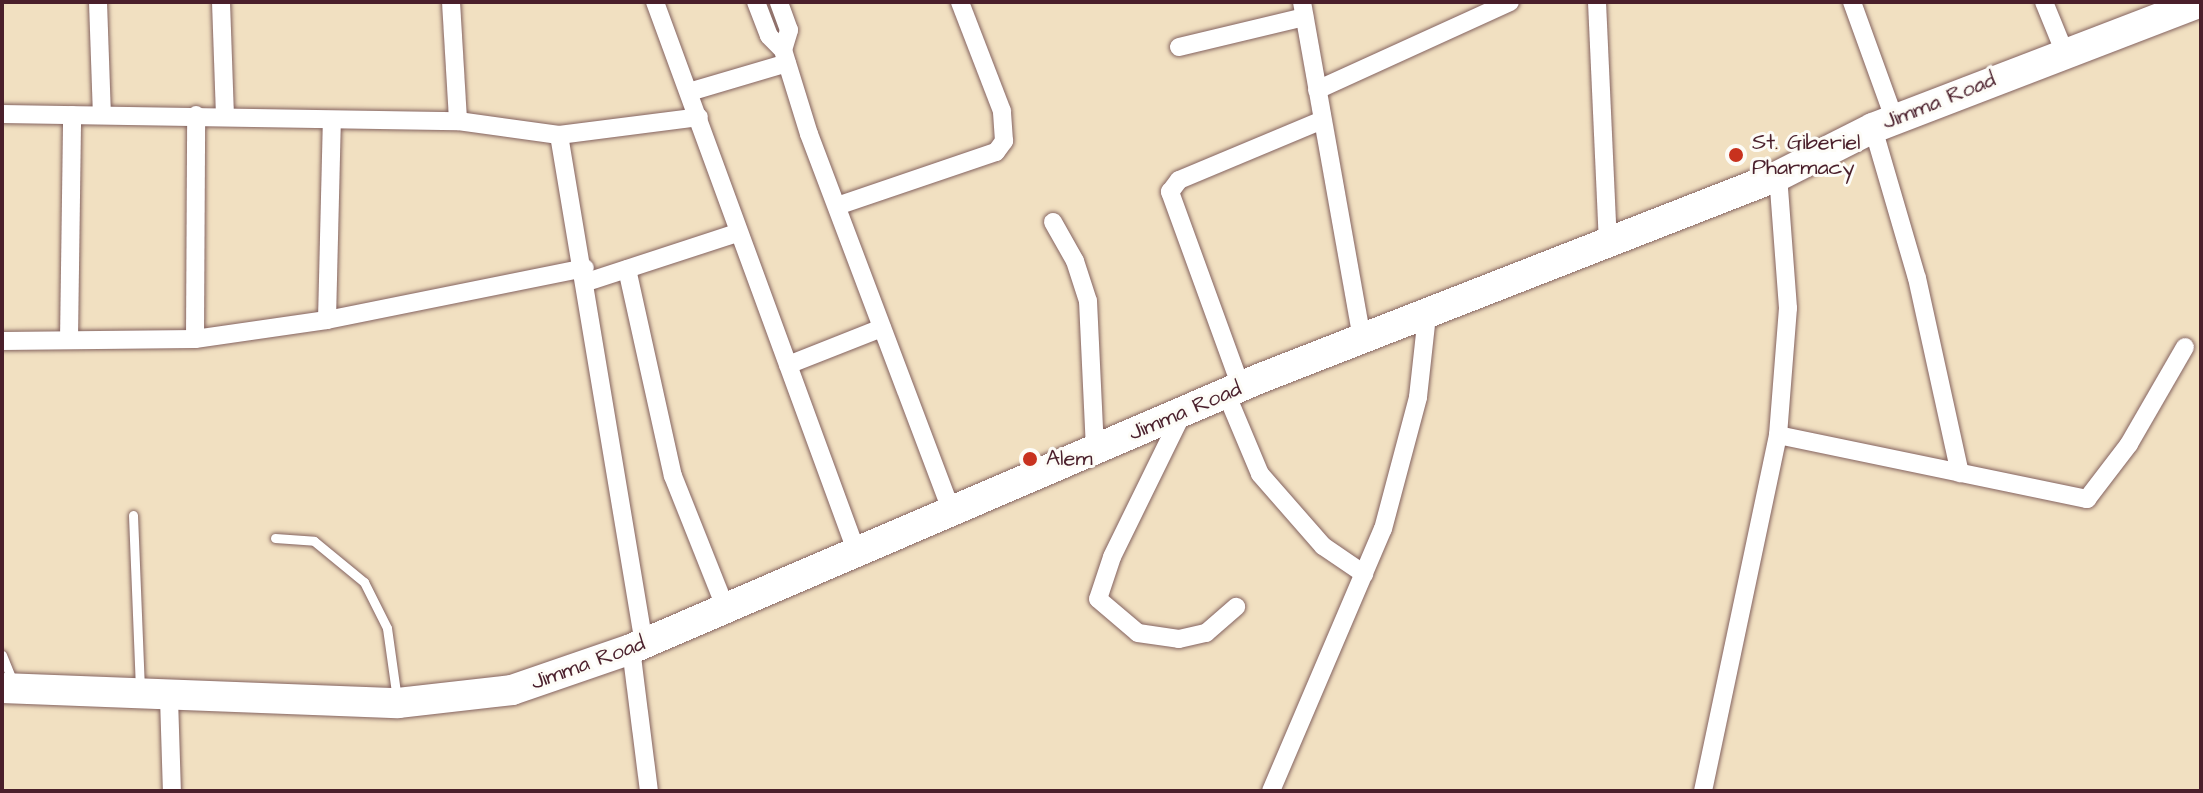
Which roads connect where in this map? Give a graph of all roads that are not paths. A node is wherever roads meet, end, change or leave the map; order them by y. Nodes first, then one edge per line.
1 (98, 2) edge
2 (221, 2) edge
3 (451, 2) edge
4 (655, 2) edge
5 (756, 2) edge
6 (779, 2) edge
7 (960, 2) edge
8 (1597, 2) edge
9 (1852, 2) edge
10 (2044, 2) edge
11 (2201, 2) edge
12 (1503, 3) edge
13 (1303, 9) edge
14 (1179, 47) dead end
15 (2064, 51) junction
16 (785, 57) junction
17 (1317, 90) junction
18 (689, 92) junction
19 (2, 114) edge
20 (72, 115) junction
21 (102, 115) junction
22 (196, 115) junction
23 (225, 116) junction
24 (699, 117) junction
25 (332, 121) junction
26 (458, 121) junction
27 (1320, 121) junction
28 (1884, 124) junction
29 (559, 135) junction
30 (1778, 176) junction
31 (837, 206) junction
32 (1053, 222) dead end
33 (737, 233) junction
34 (1608, 244) junction
35 (627, 269) junction
36 (586, 275) junction
37 (1427, 315) junction
38 (327, 320) junction
39 (882, 328) junction
40 (195, 339) junction
41 (1362, 339) junction
42 (69, 340) junction
43 (2, 341) edge
44 (2185, 347) dead end
45 (788, 365) junction
46 (1234, 390) junction
47 (1183, 412) junction
48 (1778, 435) junction
49 (1095, 449) junction
50 (1960, 473) junction
51 (951, 510) junction
52 (133, 515) dead end
53 (275, 538) dead end
54 (857, 553) junction
55 (1364, 574) junction
56 (1236, 607) dead end
57 (726, 609) junction
58 (638, 646) junction
59 (2, 655) edge
60 (9, 688) edge
61 (155, 697) junction
62 (398, 703) junction
63 (172, 791) edge
64 (649, 791) edge
65 (1271, 791) edge
66 (1703, 791) edge

1 - 21 street
2 - 23 street
3 - 26 street
4 - 18 street
5 - 16 street
6 - 16 street
7 - 31 street
8 - 34 street
9 - 28 street
10 - 15 street
11 - 15 highway, Jimma Road
12 - 17 street
13 - 14 street
13 - 17 street
15 - 28 highway, Jimma Road
16 - 18 street
16 - 31 street
17 - 27 street
18 - 24 street
19 - 20 street
20 - 21 street
20 - 42 street
21 - 22 street
22 - 23 street
22 - 40 street
23 - 25 street
24 - 29 street
24 - 33 street
25 - 26 street
25 - 38 street
26 - 29 street
27 - 41 street
27 - 46 street
28 - 30 highway, Jimma Road
28 - 50 street
29 - 36 street
30 - 34 highway, Jimma Road
30 - 48 street
31 - 39 street
32 - 49 street
33 - 35 street
33 - 45 street
34 - 37 highway, Jimma Road
35 - 36 street
35 - 57 street
36 - 38 street
36 - 58 street
37 - 41 highway, Jimma Road
37 - 55 street
38 - 40 street
39 - 45 street
39 - 51 street
40 - 42 street
41 - 46 highway, Jimma Road
42 - 43 street
44 - 50 street
45 - 54 street
46 - 47 highway, Jimma Road
46 - 55 street
47 - 49 highway, Jimma Road
47 - 56 street
48 - 50 street
48 - 66 street
49 - 51 highway, Jimma Road
51 - 54 highway, Jimma Road
52 - 61 lane
53 - 62 lane
54 - 57 highway, Jimma Road
55 - 65 street
57 - 58 highway, Jimma Road
58 - 62 highway, Jimma Road
58 - 64 street
59 - 60 lane
60 - 61 highway, Jimma Road
61 - 62 highway, Jimma Road
61 - 63 street

